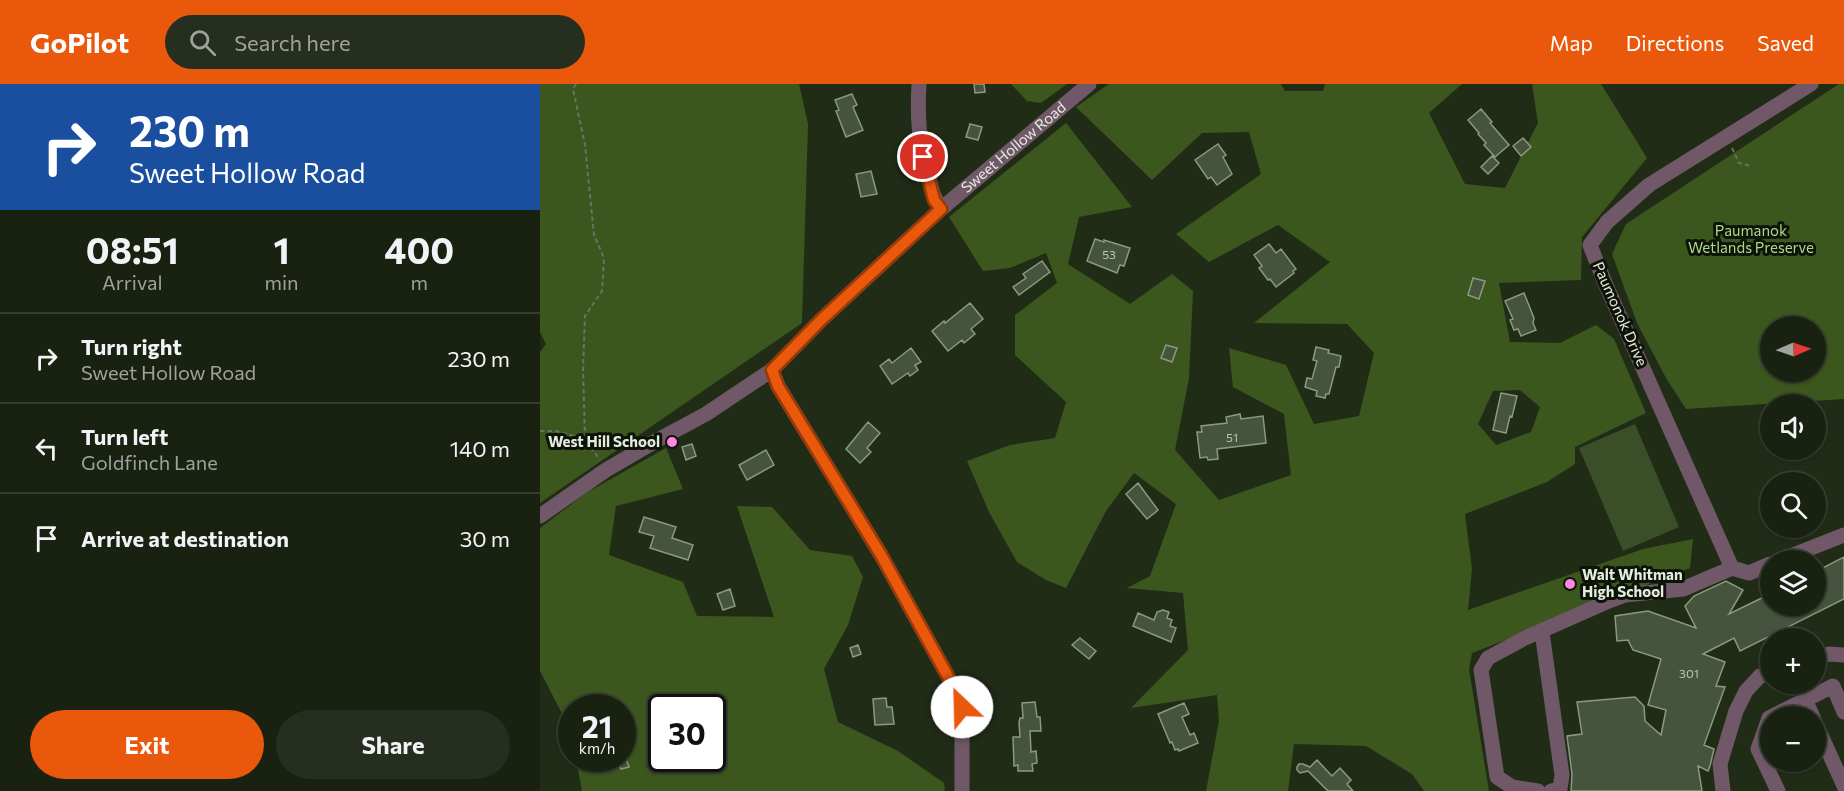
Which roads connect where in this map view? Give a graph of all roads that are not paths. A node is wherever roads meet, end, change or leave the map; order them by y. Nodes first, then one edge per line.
1 (919, 84) edge
2 (1089, 84) edge
3 (1811, 84) edge
4 (941, 209) junction
5 (772, 370) junction
6 (540, 516) edge
7 (1844, 535) edge
8 (1806, 550) edge
9 (1732, 568) junction
10 (1760, 568) edge
11 (1542, 632) junction
12 (1826, 655) edge
13 (1844, 655) edge
14 (1760, 676) edge
15 (1805, 700) junction
16 (1808, 706) edge
17 (1844, 711) edge
18 (1826, 746) edge
19 (1844, 786) edge
20 (962, 791) edge
21 (1538, 791) edge
22 (1551, 791) edge
23 (1723, 791) edge
24 (1778, 791) edge

1 - 4 street
2 - 4 street, Sweet Hollow Road
3 - 9 street, Paumonok Drive
4 - 5 street, Sweet Hollow Road
5 - 6 street, Sweet Hollow Road
5 - 20 street
7 - 8 street
9 - 10 street
9 - 11 street
11 - 21 street
11 - 22 street
12 - 13 street
14 - 23 street
15 - 16 street
15 - 17 street
15 - 24 street
18 - 19 street

